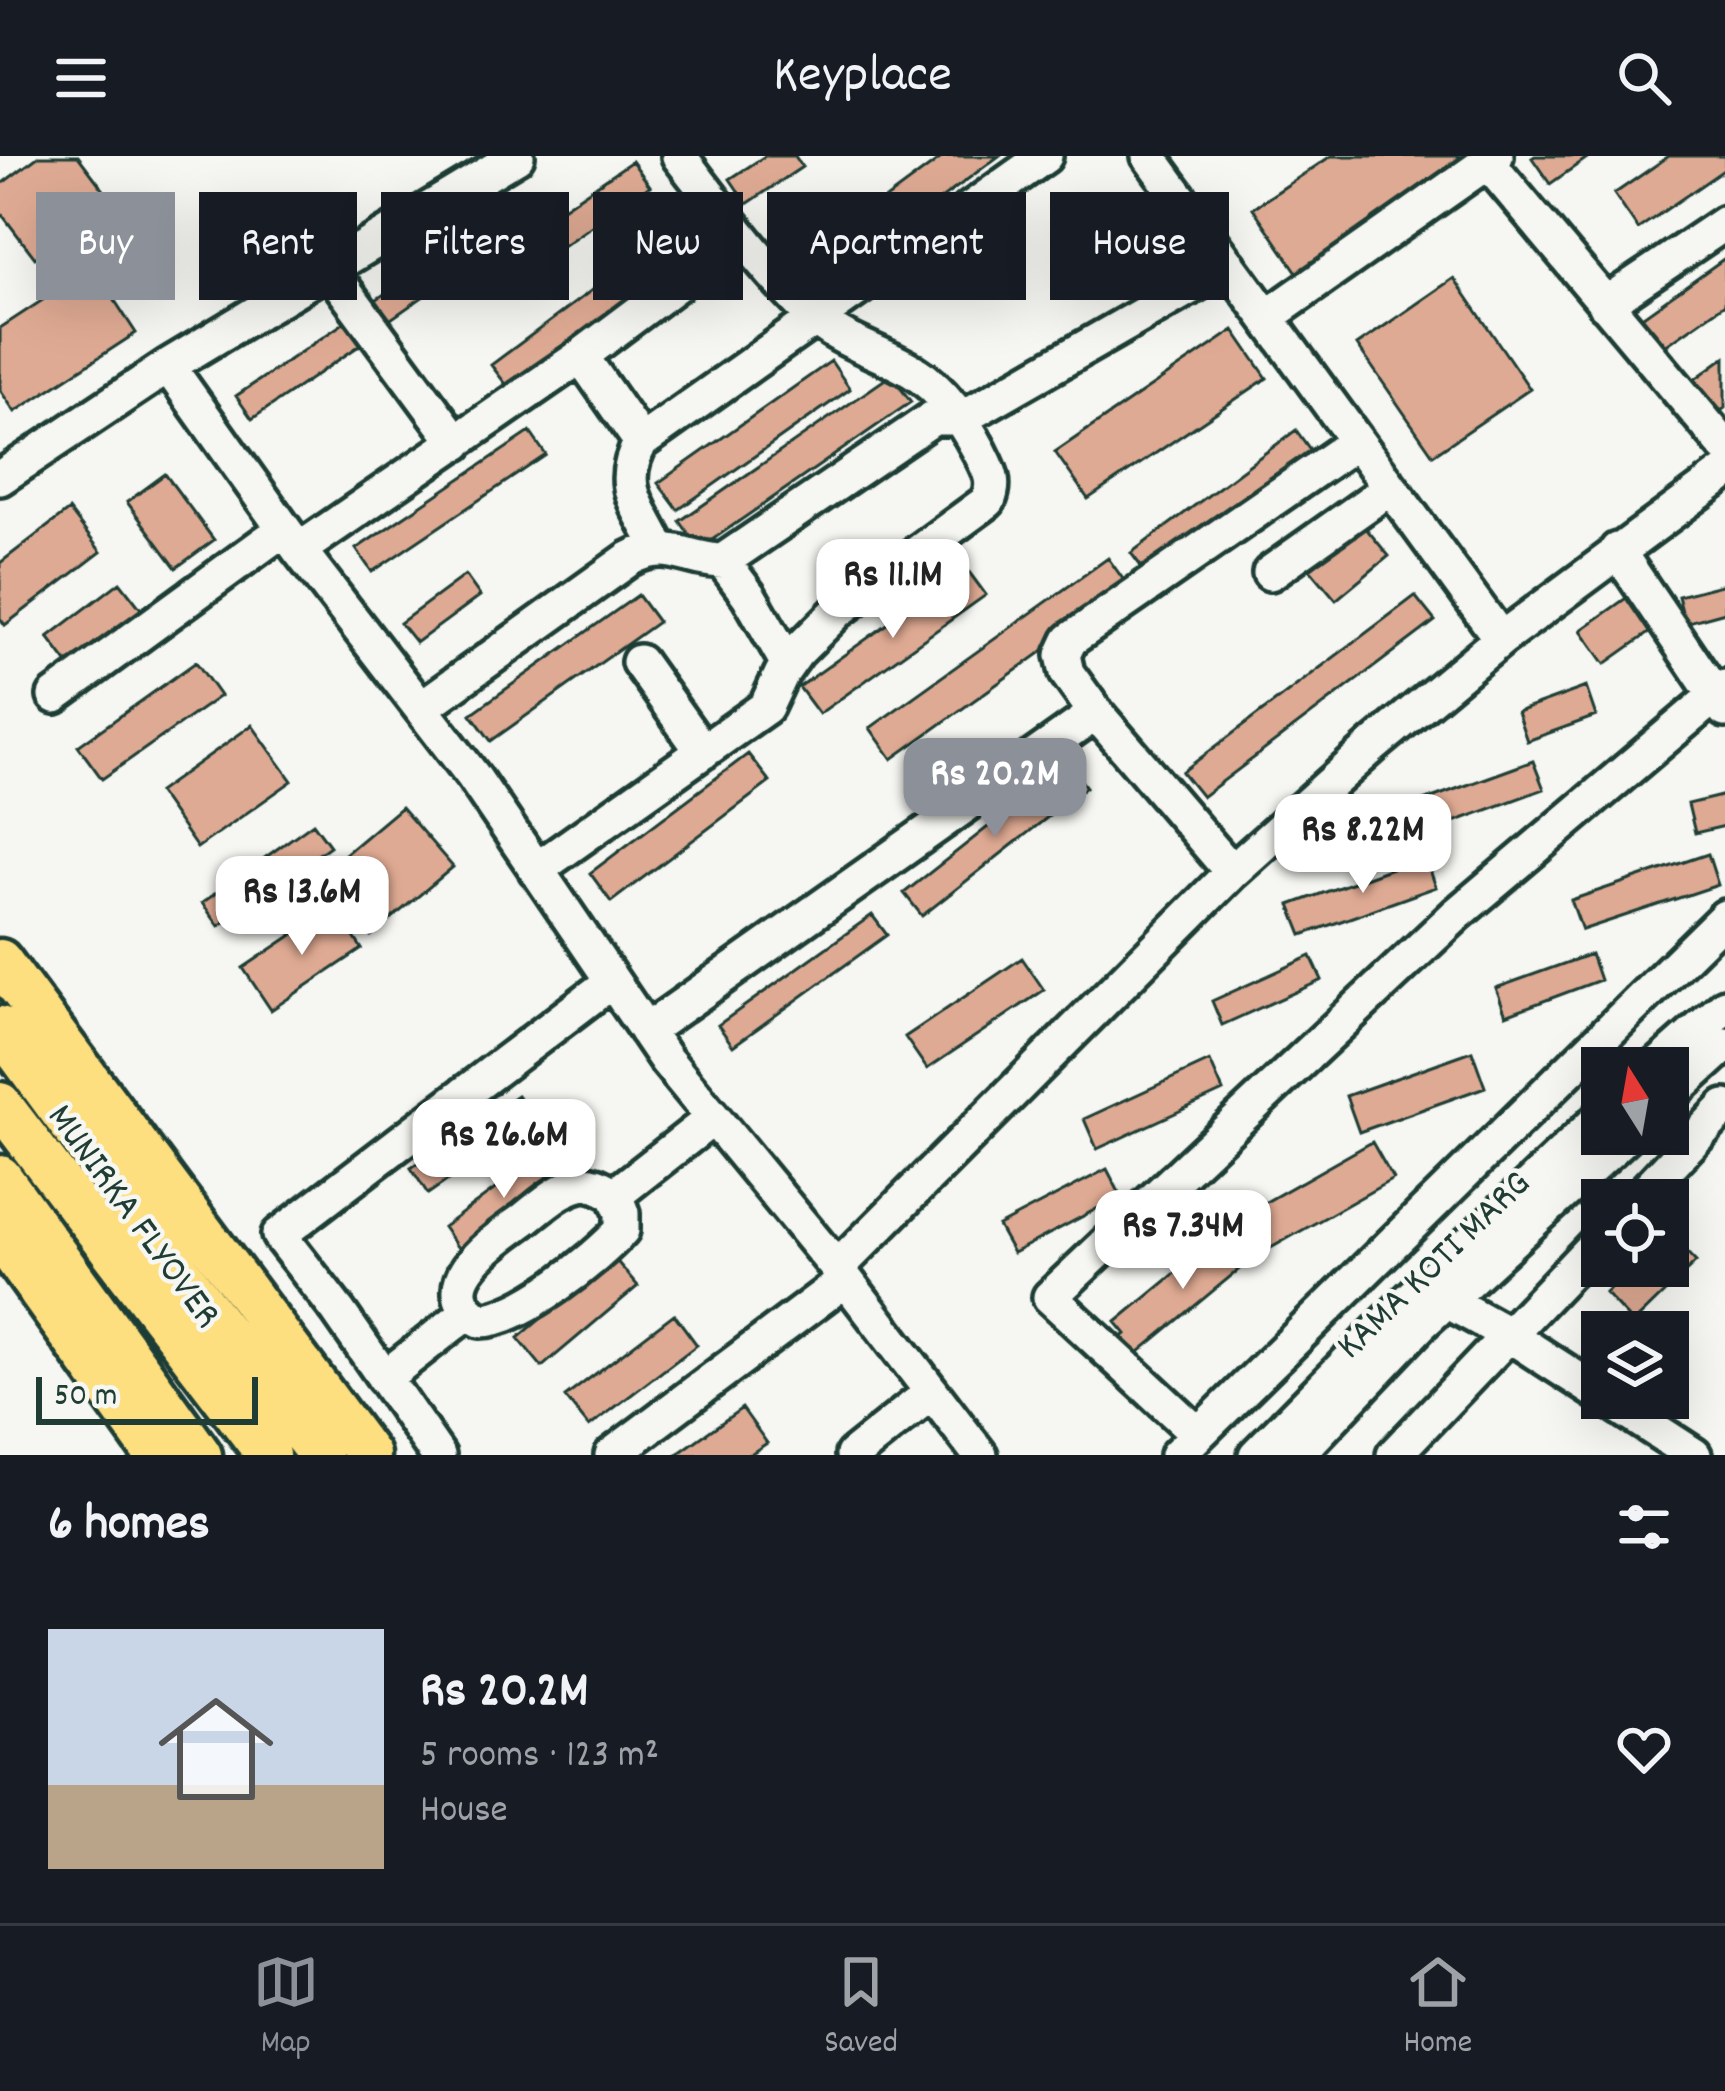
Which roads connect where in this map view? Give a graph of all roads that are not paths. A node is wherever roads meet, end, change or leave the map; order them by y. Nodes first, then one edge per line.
1 (517, 156) edge
2 (679, 156) edge
3 (1045, 156) edge
4 (1149, 156) edge
5 (1492, 160) edge
6 (707, 192) edge
7 (1175, 192) edge
8 (1725, 223) edge
9 (743, 238) edge
10 (357, 252) edge
11 (1229, 266) edge
12 (278, 300) edge
13 (352, 300) edge
14 (656, 300) edge
15 (1169, 300) edge
16 (1605, 304) junction
17 (813, 316) junction
18 (1267, 317) junction
19 (581, 356) junction
20 (168, 366) junction
21 (962, 418) junction
22 (641, 442) junction
23 (1356, 442) junction
24 (458, 443) junction
25 (1725, 446) edge
26 (1725, 473) edge
27 (0, 478) edge
28 (1390, 488) junction
29 (292, 539) junction
30 (659, 548) junction
31 (1617, 550) junction
32 (723, 561) junction
33 (1270, 573) dead end
34 (1501, 639) junction
35 (639, 662) dead end
36 (788, 664) junction
37 (55, 696) dead end
38 (1721, 697) edge
39 (422, 708) junction
40 (1096, 713) junction
41 (703, 752) junction
42 (536, 870) junction
43 (1232, 872) junction
44 (1725, 916) edge
45 (0, 961) edge
46 (610, 982) junction
47 (1725, 1006) edge
48 (0, 1028) edge
49 (646, 1031) junction
50 (1725, 1045) edge
51 (1679, 1047) edge
52 (1689, 1078) edge
53 (0, 1104) edge
54 (1725, 1107) edge
55 (713, 1118) junction
56 (1581, 1138) edge
57 (1603, 1155) edge
58 (0, 1177) edge
59 (1657, 1179) edge
60 (615, 1195) junction
61 (0, 1228) edge
62 (1581, 1259) edge
63 (841, 1274) junction
64 (1434, 1294) junction
65 (468, 1312) junction
66 (1509, 1335) junction
67 (384, 1378) junction
68 (1581, 1382) edge
69 (932, 1392) junction
70 (1638, 1419) edge
71 (1187, 1444) edge
72 (162, 1455) edge
73 (200, 1455) edge
74 (268, 1455) edge
75 (320, 1455) edge
76 (368, 1455) edge
77 (438, 1455) edge
78 (612, 1455) edge
79 (853, 1455) edge
80 (980, 1455) edge
81 (1256, 1455) edge
82 (1297, 1455) edge
83 (1394, 1455) edge
84 (1694, 1455) edge

1 - 10 street
2 - 6 street
3 - 17 street
4 - 7 street
5 - 16 street
5 - 18 street
8 - 16 street
9 - 17 street
11 - 18 street
12 - 20 street
13 - 24 street
14 - 19 street
15 - 21 street
16 - 25 street
17 - 21 street
17 - 22 street
18 - 23 street
19 - 22 street
19 - 24 street
20 - 27 street
20 - 29 street
21 - 32 street
21 - 36 street
22 - 30 street
23 - 28 street
23 - 40 street
24 - 29 street
26 - 31 street
28 - 33 street
28 - 34 street
29 - 37 street
29 - 39 street
30 - 32 street
30 - 39 street
31 - 34 street
31 - 38 street
32 - 36 street
34 - 43 street
35 - 41 street
36 - 41 street
38 - 71 street
39 - 42 street
40 - 43 street
40 - 49 street
41 - 42 street
42 - 46 street
43 - 63 street
44 - 71 street
45 - 76 main road
46 - 49 street
46 - 67 street
47 - 51 street
48 - 75 main road, MUNIRKA FLYOVER
49 - 55 street
50 - 52 street
53 - 74 main road, MUNIRKA FLYOVER
54 - 59 street
55 - 60 street
55 - 63 street
56 - 64 street, KAMA KOTI MARG
57 - 64 street, KAMA KOTI MARG
58 - 73 main road
60 - 65 street
60 - 65 street
61 - 72 highway
62 - 66 street
63 - 69 street
63 - 78 street
64 - 66 street
64 - 81 street, KAMA KOTI MARG
64 - 82 street, KAMA KOTI MARG
65 - 67 street
66 - 68 street
66 - 83 street
67 - 77 street
69 - 79 street
69 - 80 street
70 - 84 street

